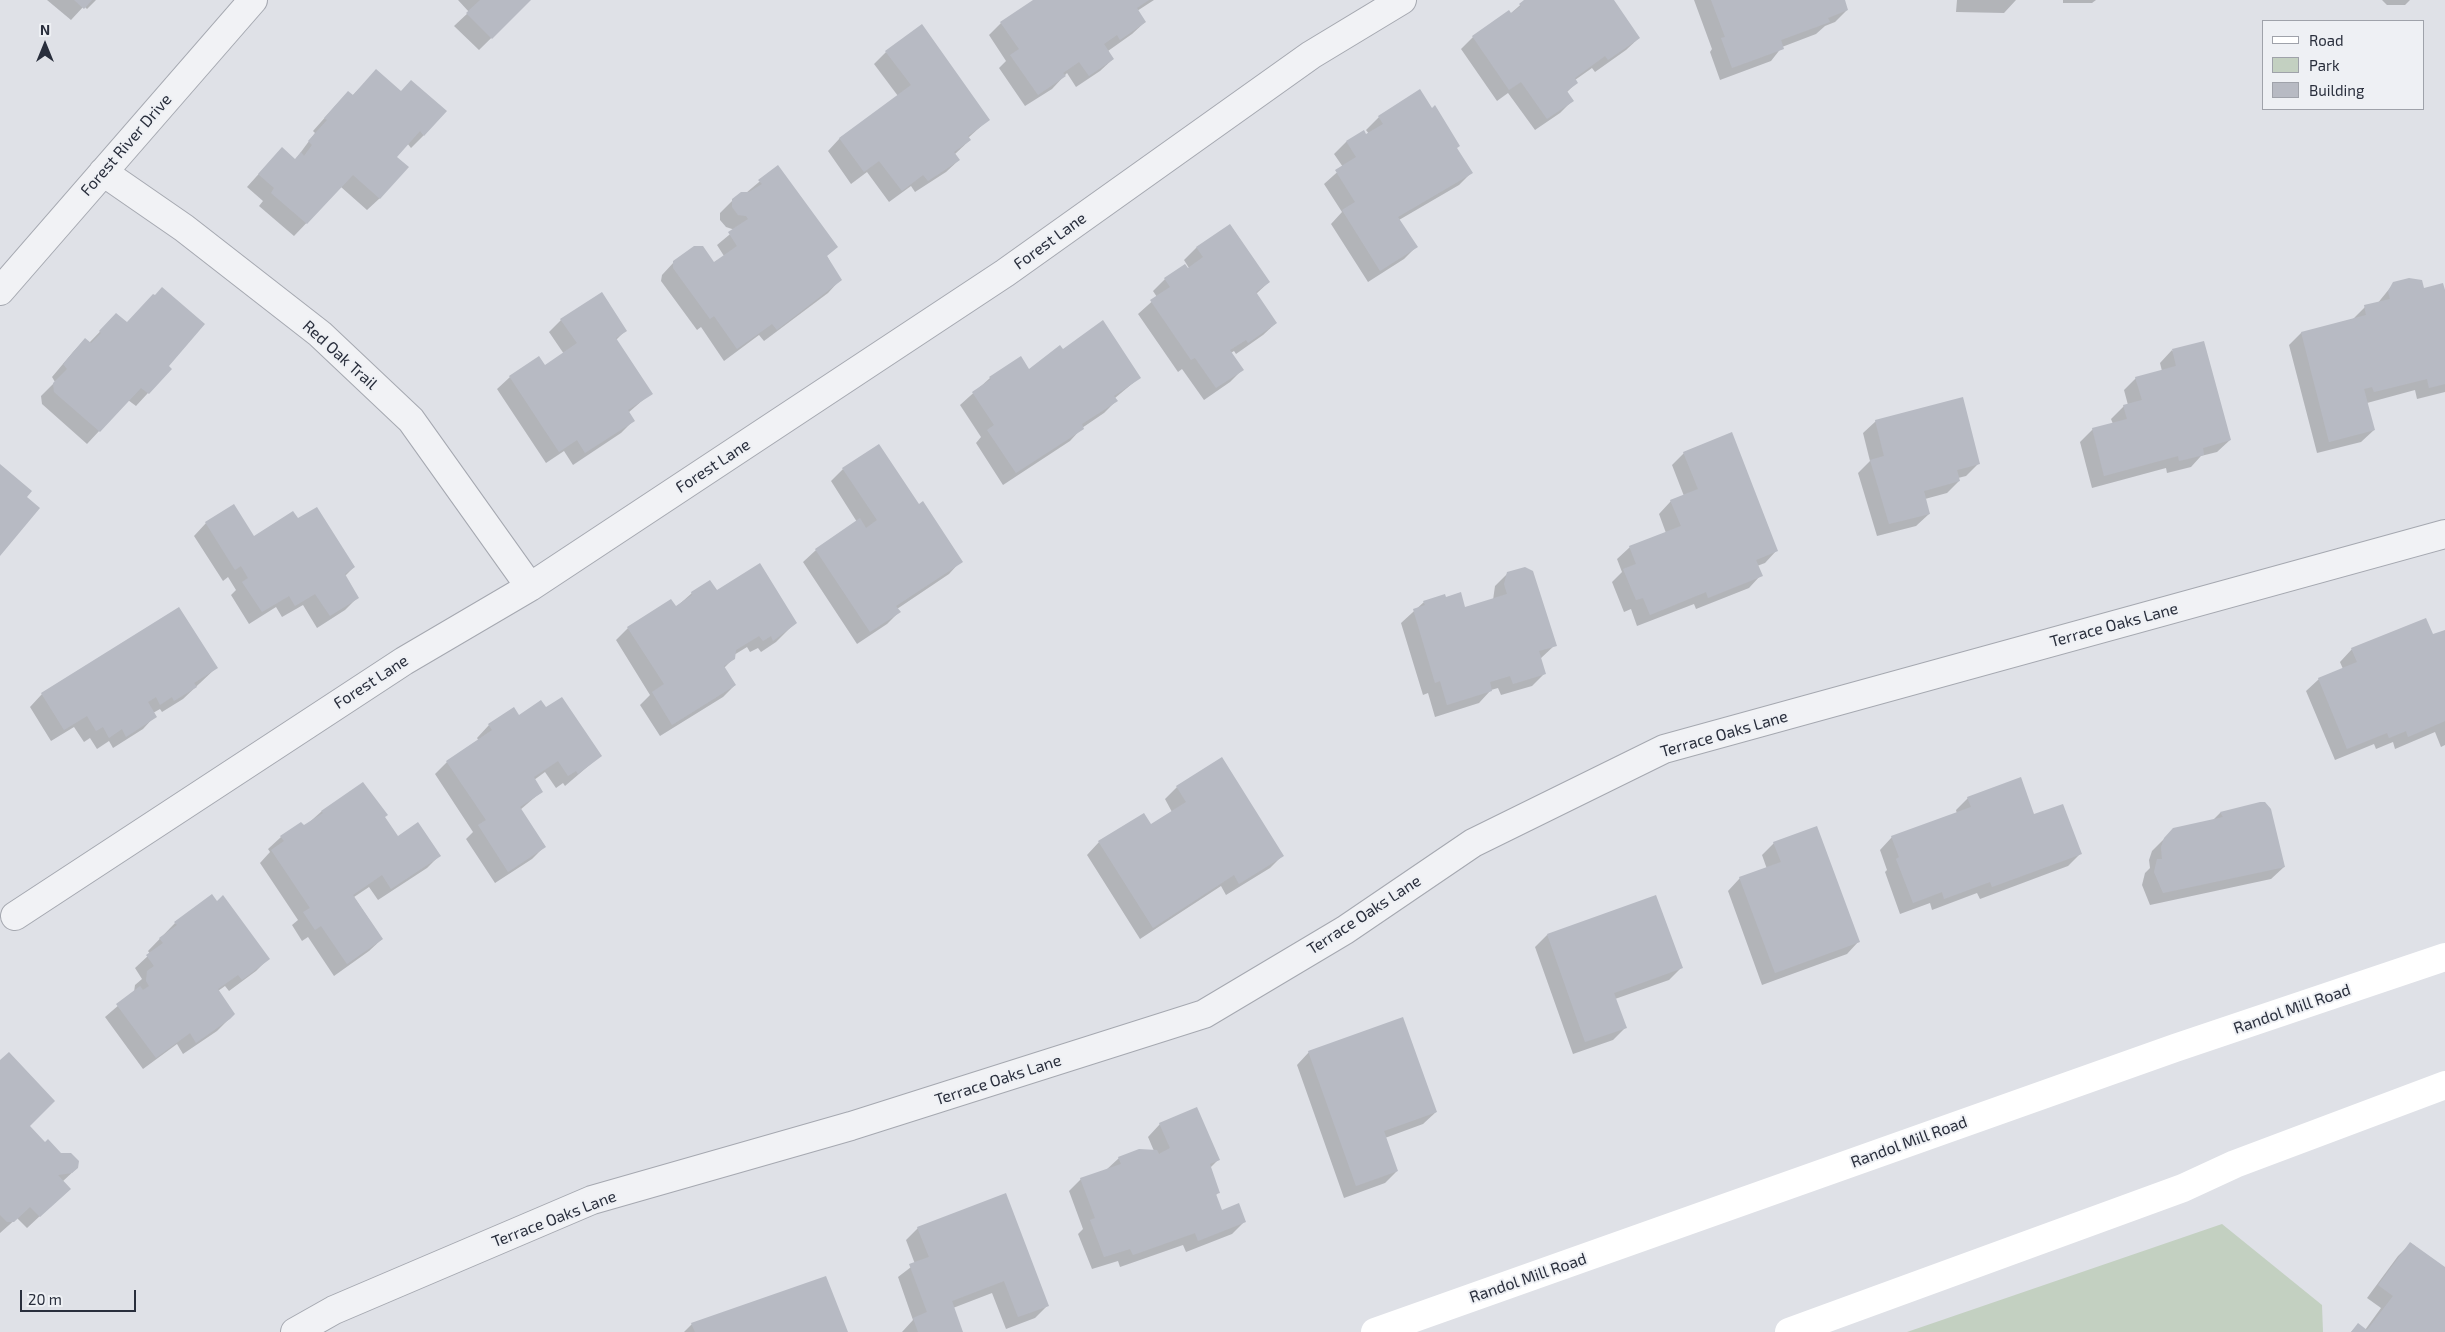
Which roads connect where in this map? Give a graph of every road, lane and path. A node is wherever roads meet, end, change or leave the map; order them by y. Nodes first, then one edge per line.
1 (253, 0) edge
2 (1402, 0) edge
3 (103, 172) junction
4 (0, 292) edge
5 (2445, 534) edge
6 (530, 587) junction
7 (15, 916) dead end
8 (2445, 957) edge
9 (2445, 1085) edge
10 (295, 1332) edge
11 (1375, 1332) edge
12 (1789, 1332) edge

1 - 3 street, Forest River Drive
2 - 6 street, Forest Lane
3 - 4 street, Forest River Drive
3 - 6 street, Red Oak Trail
5 - 10 street, Terrace Oaks Lane
6 - 7 street, Forest Lane
8 - 11 main road, Randol Mill Road
9 - 12 main road

